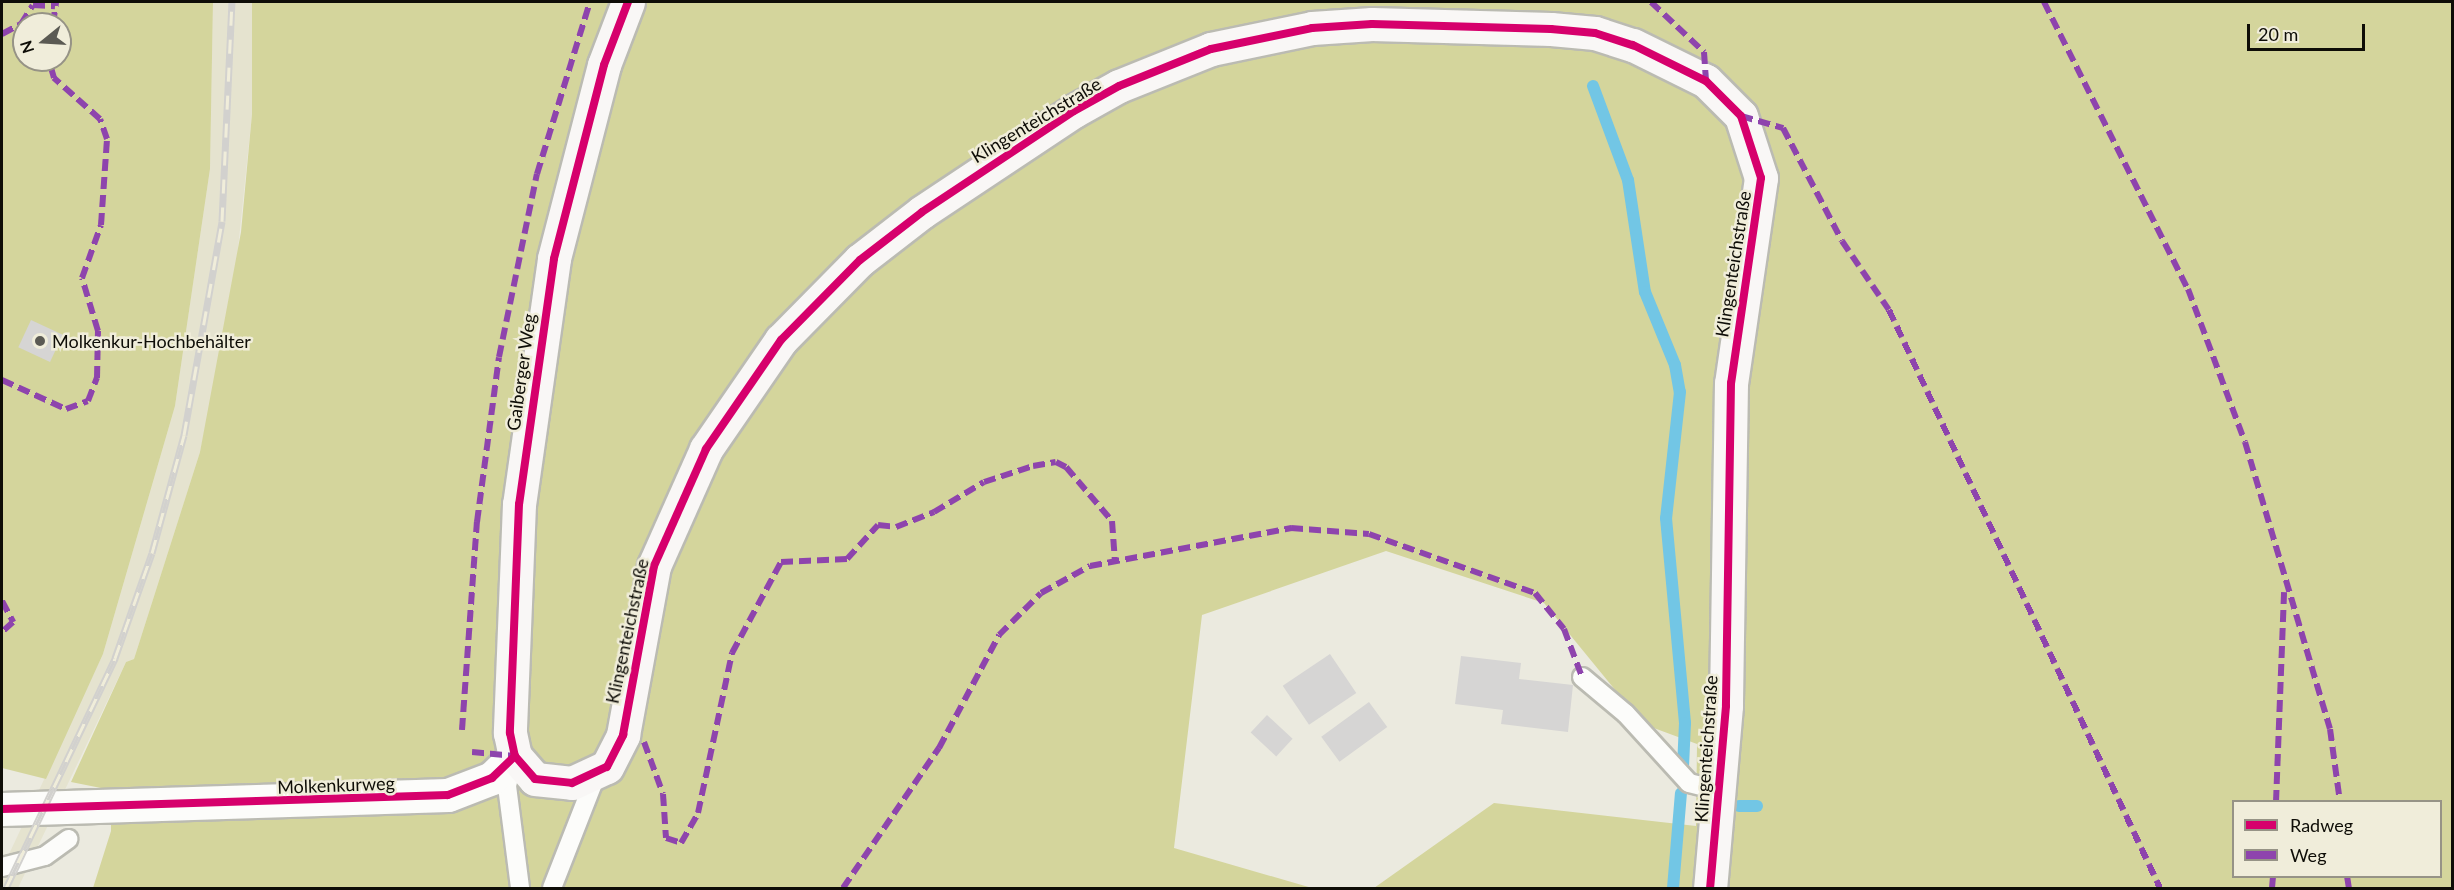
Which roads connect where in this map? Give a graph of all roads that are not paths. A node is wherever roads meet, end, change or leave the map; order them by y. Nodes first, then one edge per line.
1 (628, 2) edge
2 (1582, 677) dead end
3 (515, 756) junction
4 (596, 776) junction
5 (1720, 791) junction
6 (2, 809) edge
7 (68, 839) dead end
8 (2, 867) edge
9 (520, 888) edge
10 (552, 888) edge
11 (1710, 888) edge

1 - 3 street, Gaiberger Weg
2 - 5 lane
3 - 4 street
3 - 6 street, Molkenkurweg
3 - 9 lane
4 - 5 street, Klingenteichstraße
4 - 10 lane
5 - 11 street, Klingenteichstraße
7 - 8 lane

